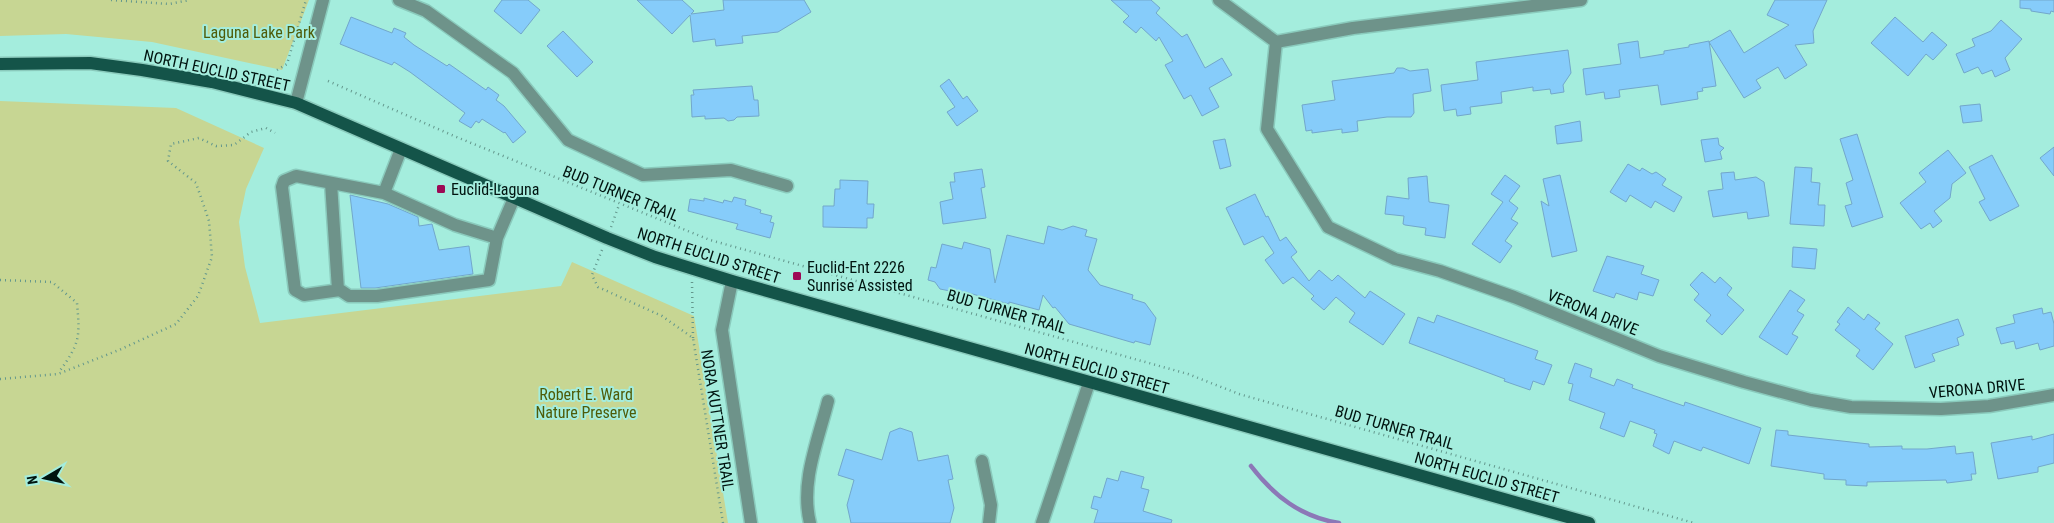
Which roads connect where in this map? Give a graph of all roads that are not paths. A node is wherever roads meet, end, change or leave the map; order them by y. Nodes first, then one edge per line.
1 (324, 0) edge
2 (399, 0) edge
3 (1219, 0) edge
4 (1581, 0) edge
5 (1276, 42) junction
6 (0, 64) edge
7 (296, 103) junction
8 (401, 149) junction
9 (331, 183) junction
10 (787, 186) dead end
11 (384, 193) junction
12 (514, 198) junction
13 (497, 238) junction
14 (732, 281) junction
15 (338, 290) junction
16 (1090, 383) junction
17 (2054, 395) edge
18 (828, 401) dead end
19 (982, 461) dead end
20 (751, 523) edge
21 (810, 523) edge
22 (989, 523) edge
23 (1042, 523) edge
24 (1589, 523) edge

1 - 7 street
2 - 10 street
3 - 5 street
4 - 5 street
5 - 17 street, VERONA DRIVE
6 - 7 main road, NORTH EUCLID STREET
7 - 8 main road, NORTH EUCLID STREET
8 - 11 street
8 - 12 main road, NORTH EUCLID STREET
9 - 11 street
9 - 15 street
9 - 15 street
11 - 13 street
12 - 13 street
12 - 14 main road, NORTH EUCLID STREET
13 - 15 street
14 - 16 main road, NORTH EUCLID STREET
14 - 20 street
16 - 23 street
16 - 24 main road, NORTH EUCLID STREET
18 - 21 street
19 - 22 street

